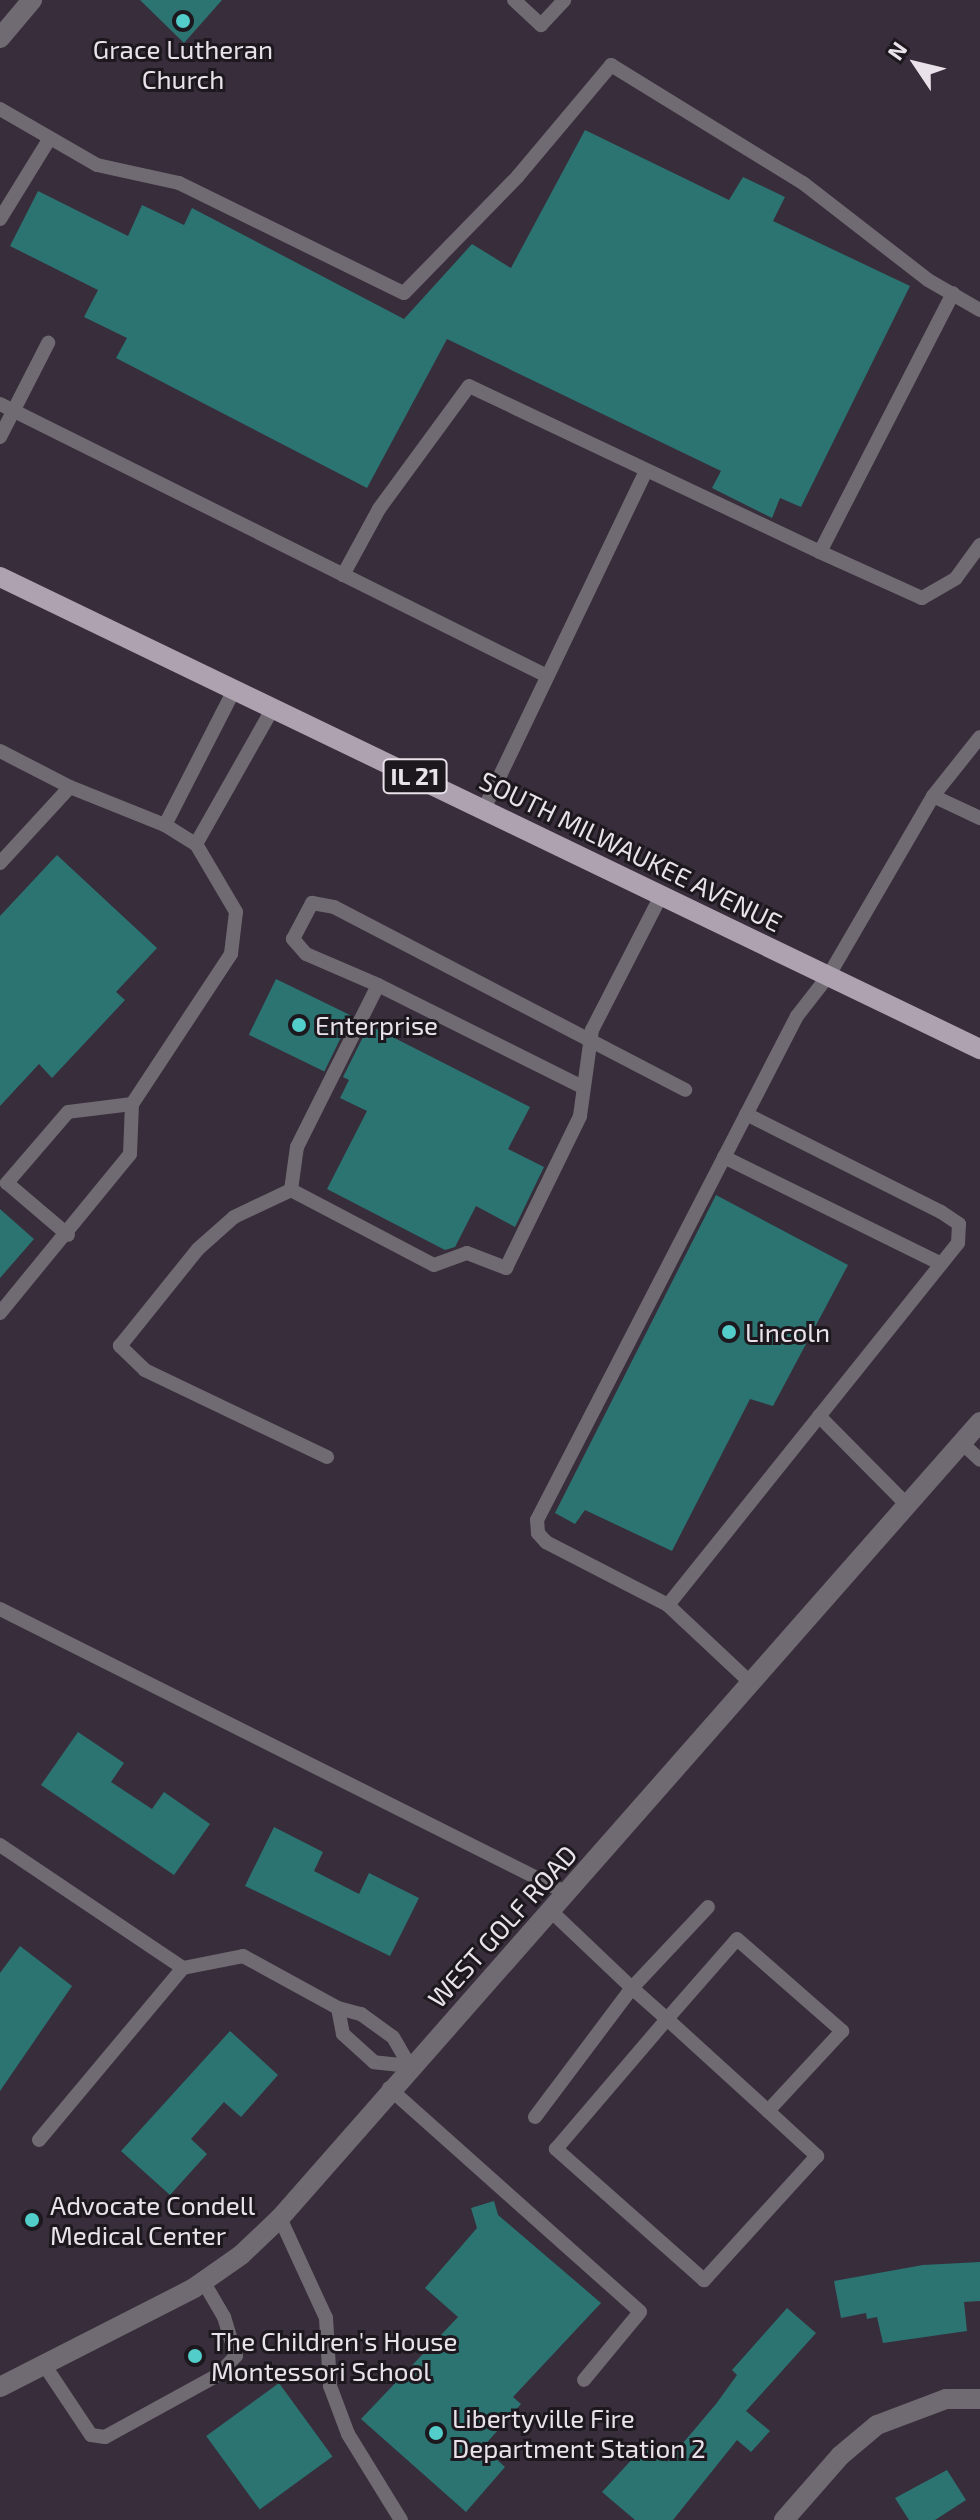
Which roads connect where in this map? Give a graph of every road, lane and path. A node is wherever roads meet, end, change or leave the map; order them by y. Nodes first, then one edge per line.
1 (31, 0) edge
2 (514, 0) edge
3 (564, 0) edge
4 (0, 38) edge
5 (0, 109) edge
6 (50, 138) junction
7 (0, 219) edge
8 (953, 293) junction
9 (980, 310) edge
10 (48, 343) dead end
11 (6, 407) edge
12 (0, 437) edge
13 (645, 473) junction
14 (980, 545) edge
15 (820, 552) junction
16 (343, 575) junction
17 (0, 577) edge
18 (547, 676) junction
19 (234, 690) junction
20 (273, 708) junction
21 (980, 737) edge
22 (0, 751) edge
23 (70, 787) junction
24 (933, 796) junction
25 (484, 809) junction
26 (980, 818) edge
27 (165, 825) junction
28 (196, 844) junction
29 (0, 863) edge
30 (662, 894) junction
31 (829, 975) junction
32 (378, 985) junction
33 (590, 1044) junction
34 (980, 1049) edge
35 (583, 1087) junction
36 (685, 1090) dead end
37 (132, 1104) junction
38 (746, 1114) junction
39 (724, 1157) junction
40 (291, 1190) junction
41 (68, 1235) junction
42 (941, 1264) junction
43 (0, 1313) edge
44 (819, 1416) junction
45 (980, 1422) edge
46 (963, 1444) junction
47 (327, 1457) dead end
48 (980, 1460) edge
49 (908, 1506) junction
50 (668, 1605) junction
51 (0, 1609) edge
52 (752, 1684) junction
53 (0, 1845) edge
54 (567, 1893) junction
55 (708, 1907) dead end
56 (551, 1911) junction
57 (183, 1968) junction
58 (632, 1988) junction
59 (338, 2008) junction
60 (667, 2019) junction
61 (410, 2066) junction
62 (389, 2088) junction
63 (768, 2111) junction
64 (535, 2117) dead end
65 (39, 2140) dead end
66 (280, 2218) junction
67 (203, 2281) junction
68 (45, 2366) junction
69 (584, 2380) dead end
70 (0, 2387) edge
71 (980, 2399) edge
72 (401, 2520) edge
73 (784, 2520) edge

1 - 4 street
2 - 3 lane
5 - 6 lane
6 - 7 lane
6 - 8 lane
8 - 9 lane
8 - 15 lane
10 - 11 lane
11 - 12 lane
11 - 16 lane
13 - 15 lane
13 - 16 lane
13 - 18 lane
14 - 15 lane
16 - 18 lane
17 - 19 main road, SOUTH MILWAUKEE AVENUE / IL 21
18 - 25 lane
19 - 20 main road, SOUTH MILWAUKEE AVENUE / IL 21
19 - 27 lane
20 - 25 main road, SOUTH MILWAUKEE AVENUE / IL 21
20 - 28 lane
21 - 24 lane
22 - 23 lane
23 - 27 lane
23 - 29 lane
24 - 26 lane
24 - 31 lane
25 - 30 main road, SOUTH MILWAUKEE AVENUE / IL 21
27 - 28 lane
28 - 37 lane
30 - 31 main road, SOUTH MILWAUKEE AVENUE / IL 21
30 - 33 lane
31 - 34 main road, SOUTH MILWAUKEE AVENUE / IL 21
31 - 38 lane
32 - 33 lane
32 - 35 lane
32 - 40 lane
33 - 35 lane
33 - 36 lane
35 - 40 lane
37 - 41 lane
37 - 41 lane
38 - 39 lane
38 - 42 lane
39 - 42 lane
39 - 50 lane
40 - 47 lane
41 - 43 lane
42 - 44 lane
44 - 49 lane
44 - 50 lane
45 - 46 street, WEST GOLF ROAD
46 - 48 lane
46 - 49 street, WEST GOLF ROAD
49 - 52 street, WEST GOLF ROAD
50 - 52 lane
51 - 54 lane
52 - 54 street, WEST GOLF ROAD
53 - 57 lane
54 - 56 street, WEST GOLF ROAD
55 - 58 lane
56 - 58 lane
56 - 61 street, WEST GOLF ROAD
57 - 59 lane
57 - 65 lane
58 - 60 lane
58 - 64 lane
59 - 61 lane
59 - 61 lane
60 - 63 lane
60 - 63 lane
60 - 63 lane
61 - 62 street, WEST GOLF ROAD
62 - 66 street, WEST GOLF ROAD
62 - 69 lane
66 - 67 street, WEST GOLF ROAD
66 - 72 lane
67 - 68 street, WEST GOLF ROAD
67 - 68 lane
68 - 70 street, WEST GOLF ROAD
71 - 73 street

